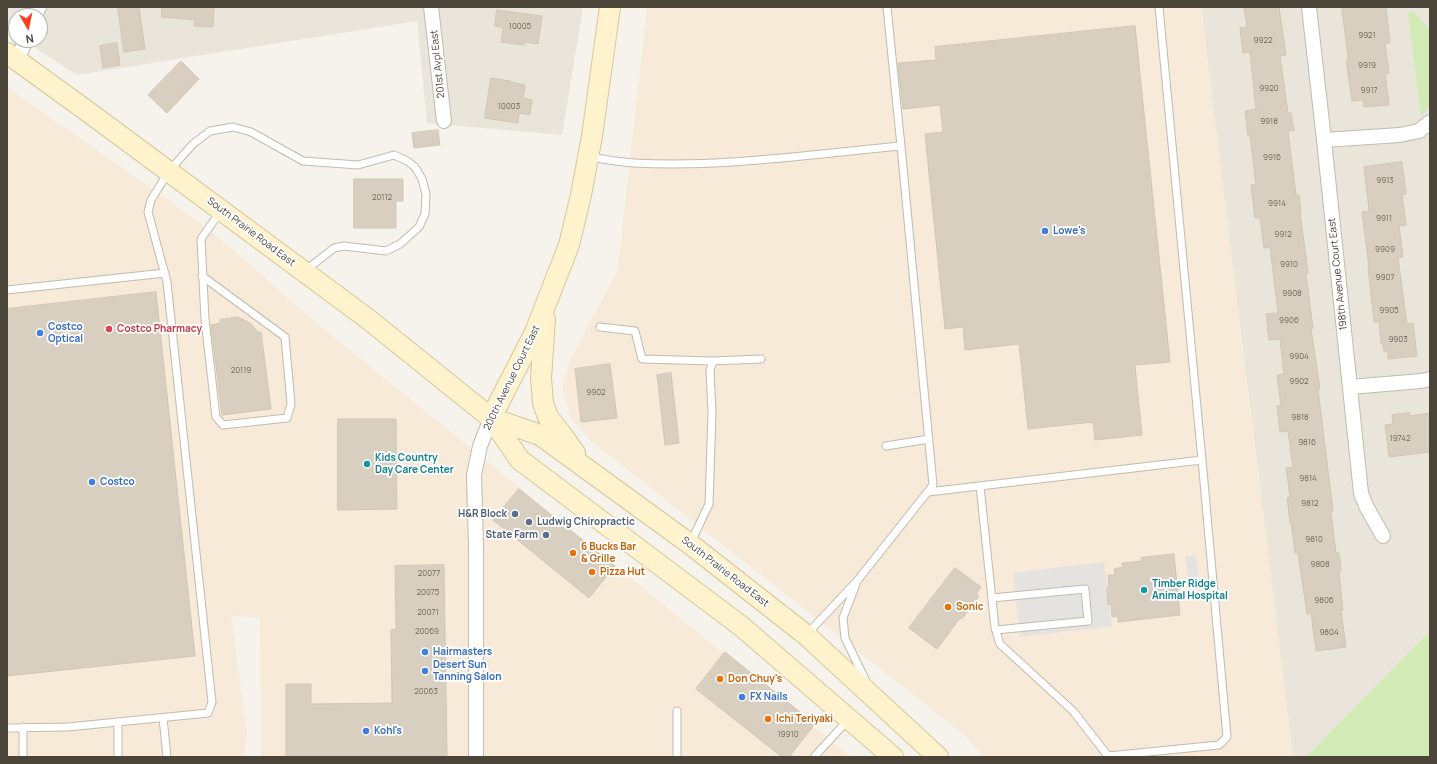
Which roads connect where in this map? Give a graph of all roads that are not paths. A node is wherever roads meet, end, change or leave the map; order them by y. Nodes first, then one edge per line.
1 (431, 7) edge
2 (610, 7) edge
3 (887, 7) edge
4 (1159, 7) edge
5 (1309, 7) edge
6 (19, 48) edge
7 (12, 56) edge
8 (444, 120) dead end
9 (1430, 122) edge
10 (1324, 140) junction
11 (901, 146) junction
12 (588, 157) junction
13 (169, 171) junction
14 (222, 210) junction
15 (304, 271) junction
16 (164, 273) junction
17 (202, 276) junction
18 (7, 290) edge
19 (546, 305) junction
20 (600, 327) dead end
21 (761, 359) dead end
22 (713, 361) junction
23 (1430, 379) edge
24 (1350, 388) junction
25 (491, 418) junction
26 (929, 439) junction
27 (886, 446) dead end
28 (1202, 460) junction
29 (584, 467) junction
30 (980, 486) junction
31 (928, 492) junction
32 (1383, 536) dead end
33 (690, 544) junction
34 (857, 581) junction
35 (992, 598) junction
36 (996, 630) junction
37 (806, 635) junction
38 (874, 697) junction
39 (678, 711) dead end
40 (163, 718) junction
41 (849, 719) junction
42 (118, 722) junction
43 (23, 727) junction
44 (7, 728) edge
45 (1109, 756) edge
46 (23, 757) edge
47 (118, 757) edge
48 (167, 757) edge
49 (476, 757) edge
50 (677, 757) edge
51 (814, 757) edge
52 (893, 757) edge
53 (938, 757) edge

1 - 8 street, 201st Avpl East
2 - 12 main road, 200th Avenue Court East
3 - 11 lane
4 - 28 lane
5 - 10 street, 198th Avenue Court East
6 - 7 street
7 - 13 main road, South Prairie Road East
9 - 10 street
10 - 24 street, 198th Avenue Court East
11 - 12 lane
11 - 26 lane
12 - 19 main road, 200th Avenue Court East
13 - 14 main road, South Prairie Road East
13 - 15 lane
13 - 16 lane
14 - 15 main road, South Prairie Road East
14 - 17 lane
15 - 25 main road, South Prairie Road East
16 - 18 lane
16 - 40 lane
17 - 17 lane
19 - 25 main road, 200th Avenue Court East
19 - 29 main road
20 - 22 lane
21 - 22 lane
22 - 33 lane
23 - 24 street
24 - 32 street, 198th Avenue Court East
25 - 29 main road, South Prairie Road East
25 - 41 main road, South Prairie Road East
25 - 49 street, 200th Avenue Court East
26 - 27 lane
26 - 31 lane
28 - 30 lane
28 - 45 lane
29 - 33 main road, South Prairie Road East
30 - 31 lane
30 - 35 lane
31 - 34 lane
33 - 37 main road, South Prairie Road East
34 - 37 lane
34 - 38 lane
35 - 36 lane
35 - 36 lane
36 - 45 lane
37 - 38 main road, South Prairie Road East
38 - 53 main road, South Prairie Road East
39 - 50 lane
40 - 42 lane
40 - 48 lane
41 - 51 lane
41 - 52 main road, South Prairie Road East
42 - 43 lane
42 - 47 lane
43 - 44 lane
43 - 46 lane

